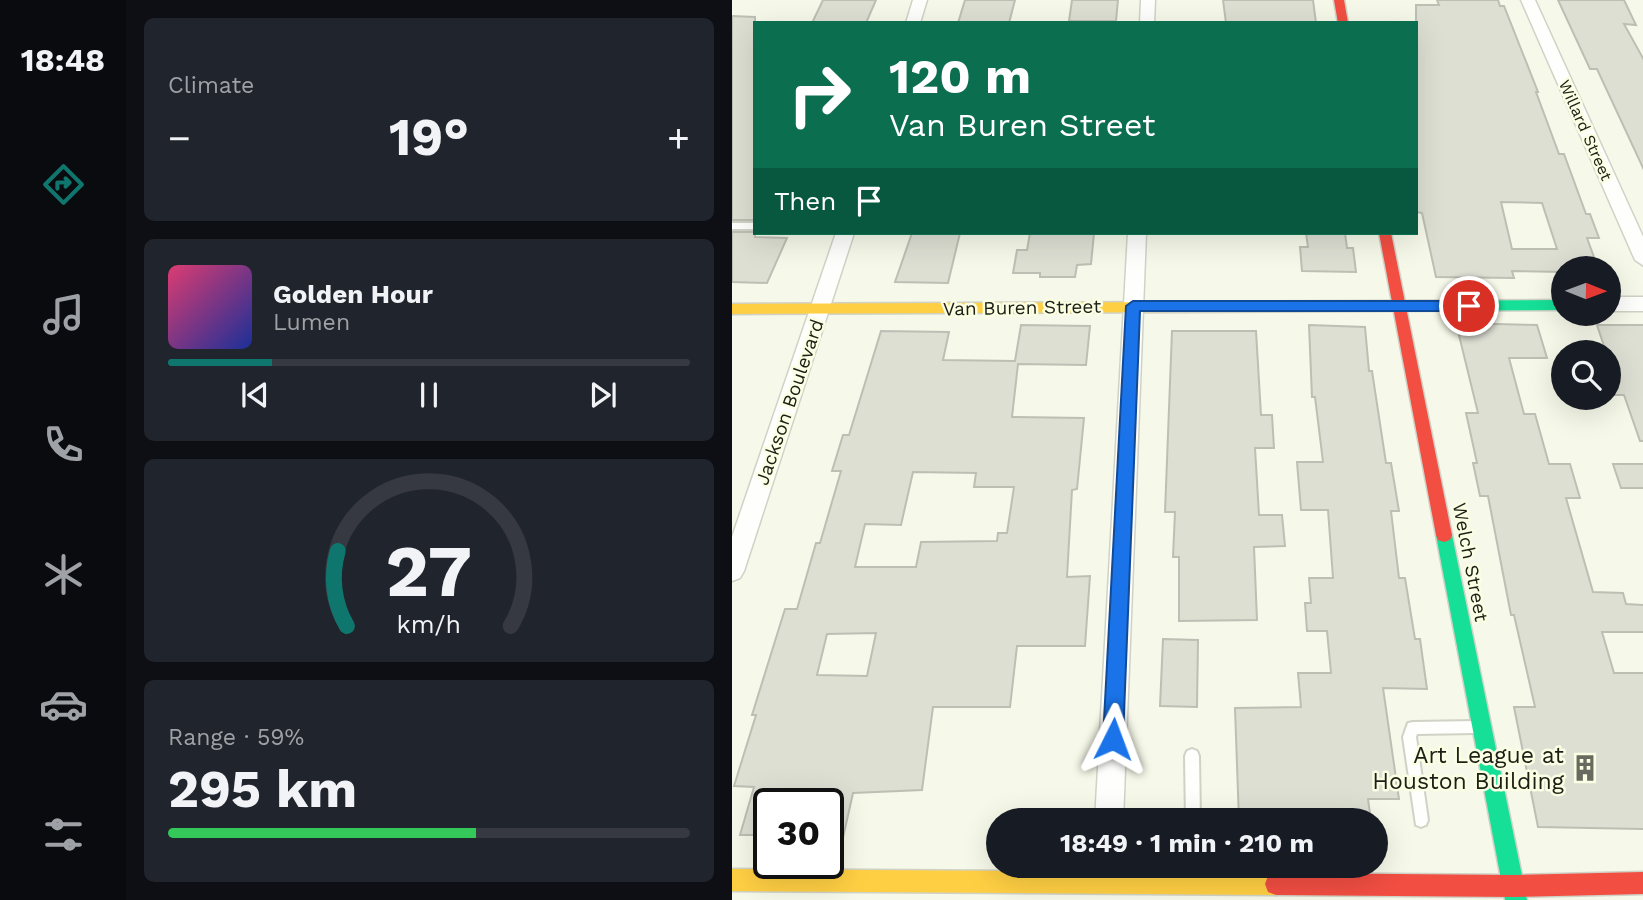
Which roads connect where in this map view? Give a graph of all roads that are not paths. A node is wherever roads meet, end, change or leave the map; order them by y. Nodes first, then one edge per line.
1 (920, 0) edge
2 (1148, 0) edge
3 (1339, 0) edge
4 (1528, 0) edge
5 (914, 21) edge
6 (1147, 21) edge
7 (1343, 21) edge
8 (732, 226) edge
9 (753, 226) edge
10 (844, 235) edge
11 (1137, 235) edge
12 (1385, 235) edge
13 (1644, 260) edge
14 (1621, 304) edge
15 (1644, 304) edge
16 (1551, 305) edge
17 (1133, 306) junction
18 (1399, 307) junction
19 (732, 309) edge
20 (820, 309) junction
21 (732, 571) edge
22 (1482, 727) junction
23 (1192, 756) dead end
24 (1110, 808) edge
25 (1193, 808) edge
26 (1421, 820) dead end
27 (1193, 878) edge
28 (732, 880) edge
29 (1106, 883) edge
30 (1644, 883) edge
31 (1193, 884) junction
32 (1515, 893) edge

1 - 5 street
2 - 6 street
3 - 7 street
4 - 13 street, Willard Street
8 - 9 lane
10 - 20 street, Jackson Boulevard
11 - 17 street
12 - 18 street, Welch Street
14 - 15 street
16 - 18 street, Van Buren Street
17 - 18 street, Van Buren Street
17 - 20 street, Van Buren Street
17 - 24 street
18 - 22 street, Welch Street
19 - 20 street, Van Buren Street
20 - 21 street, Jackson Boulevard
22 - 26 lane
22 - 32 street, Welch Street
23 - 25 lane
27 - 31 lane
28 - 29 street
29 - 31 street
30 - 32 street
31 - 32 street

